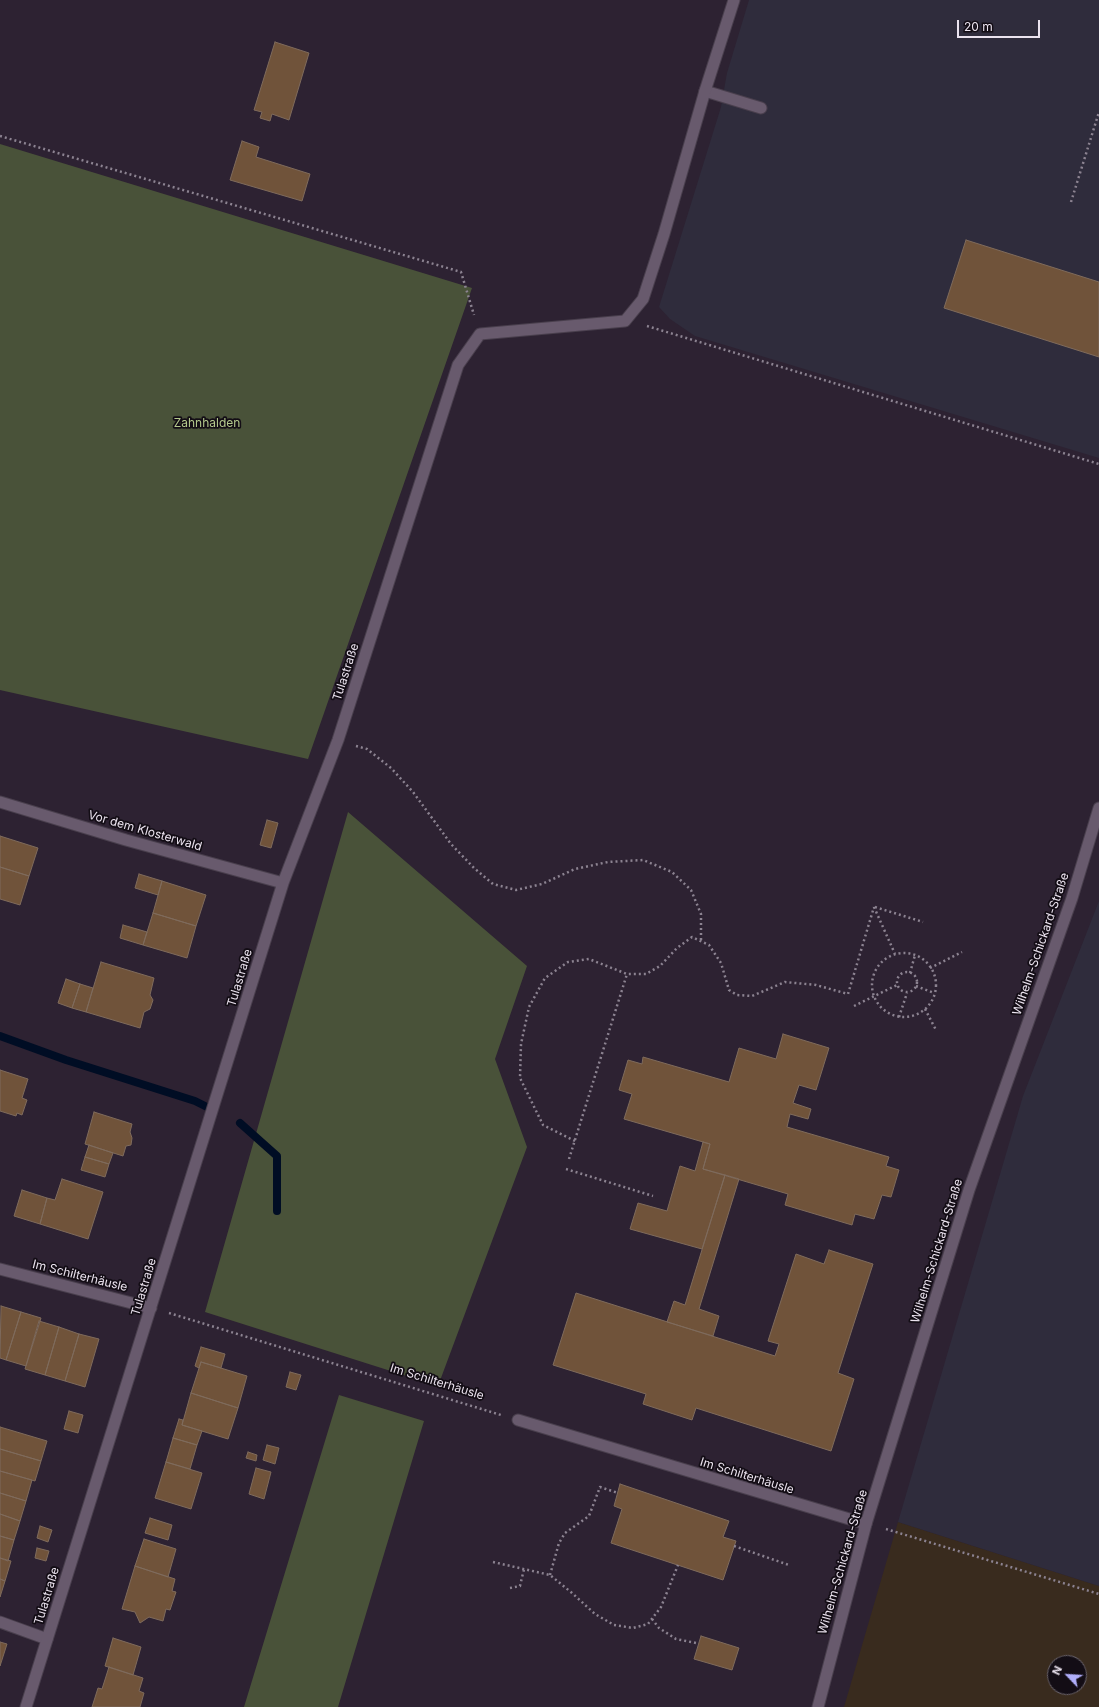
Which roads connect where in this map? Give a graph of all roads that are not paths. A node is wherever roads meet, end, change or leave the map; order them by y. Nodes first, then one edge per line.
1 (734, 0) edge
2 (705, 91) junction
3 (761, 108) dead end
4 (0, 802) edge
5 (1099, 808) edge
6 (283, 883) junction
7 (0, 1269) edge
8 (151, 1308) junction
9 (518, 1420) road end
10 (866, 1524) junction
11 (0, 1622) edge
12 (47, 1638) junction
13 (26, 1707) edge
14 (818, 1707) edge

1 - 2 street
2 - 3 street
2 - 6 street, Tulastraße
4 - 6 street, Vor dem Klosterwald
5 - 10 street, Wilhelm-Schickard-Straße
6 - 8 street, Tulastraße
7 - 8 street, Im Schilterhäusle
8 - 12 street, Tulastraße
9 - 10 street, Im Schilterhäusle
10 - 14 street, Wilhelm-Schickard-Straße
11 - 12 street, Tulastraße
12 - 13 street, Tulastraße

